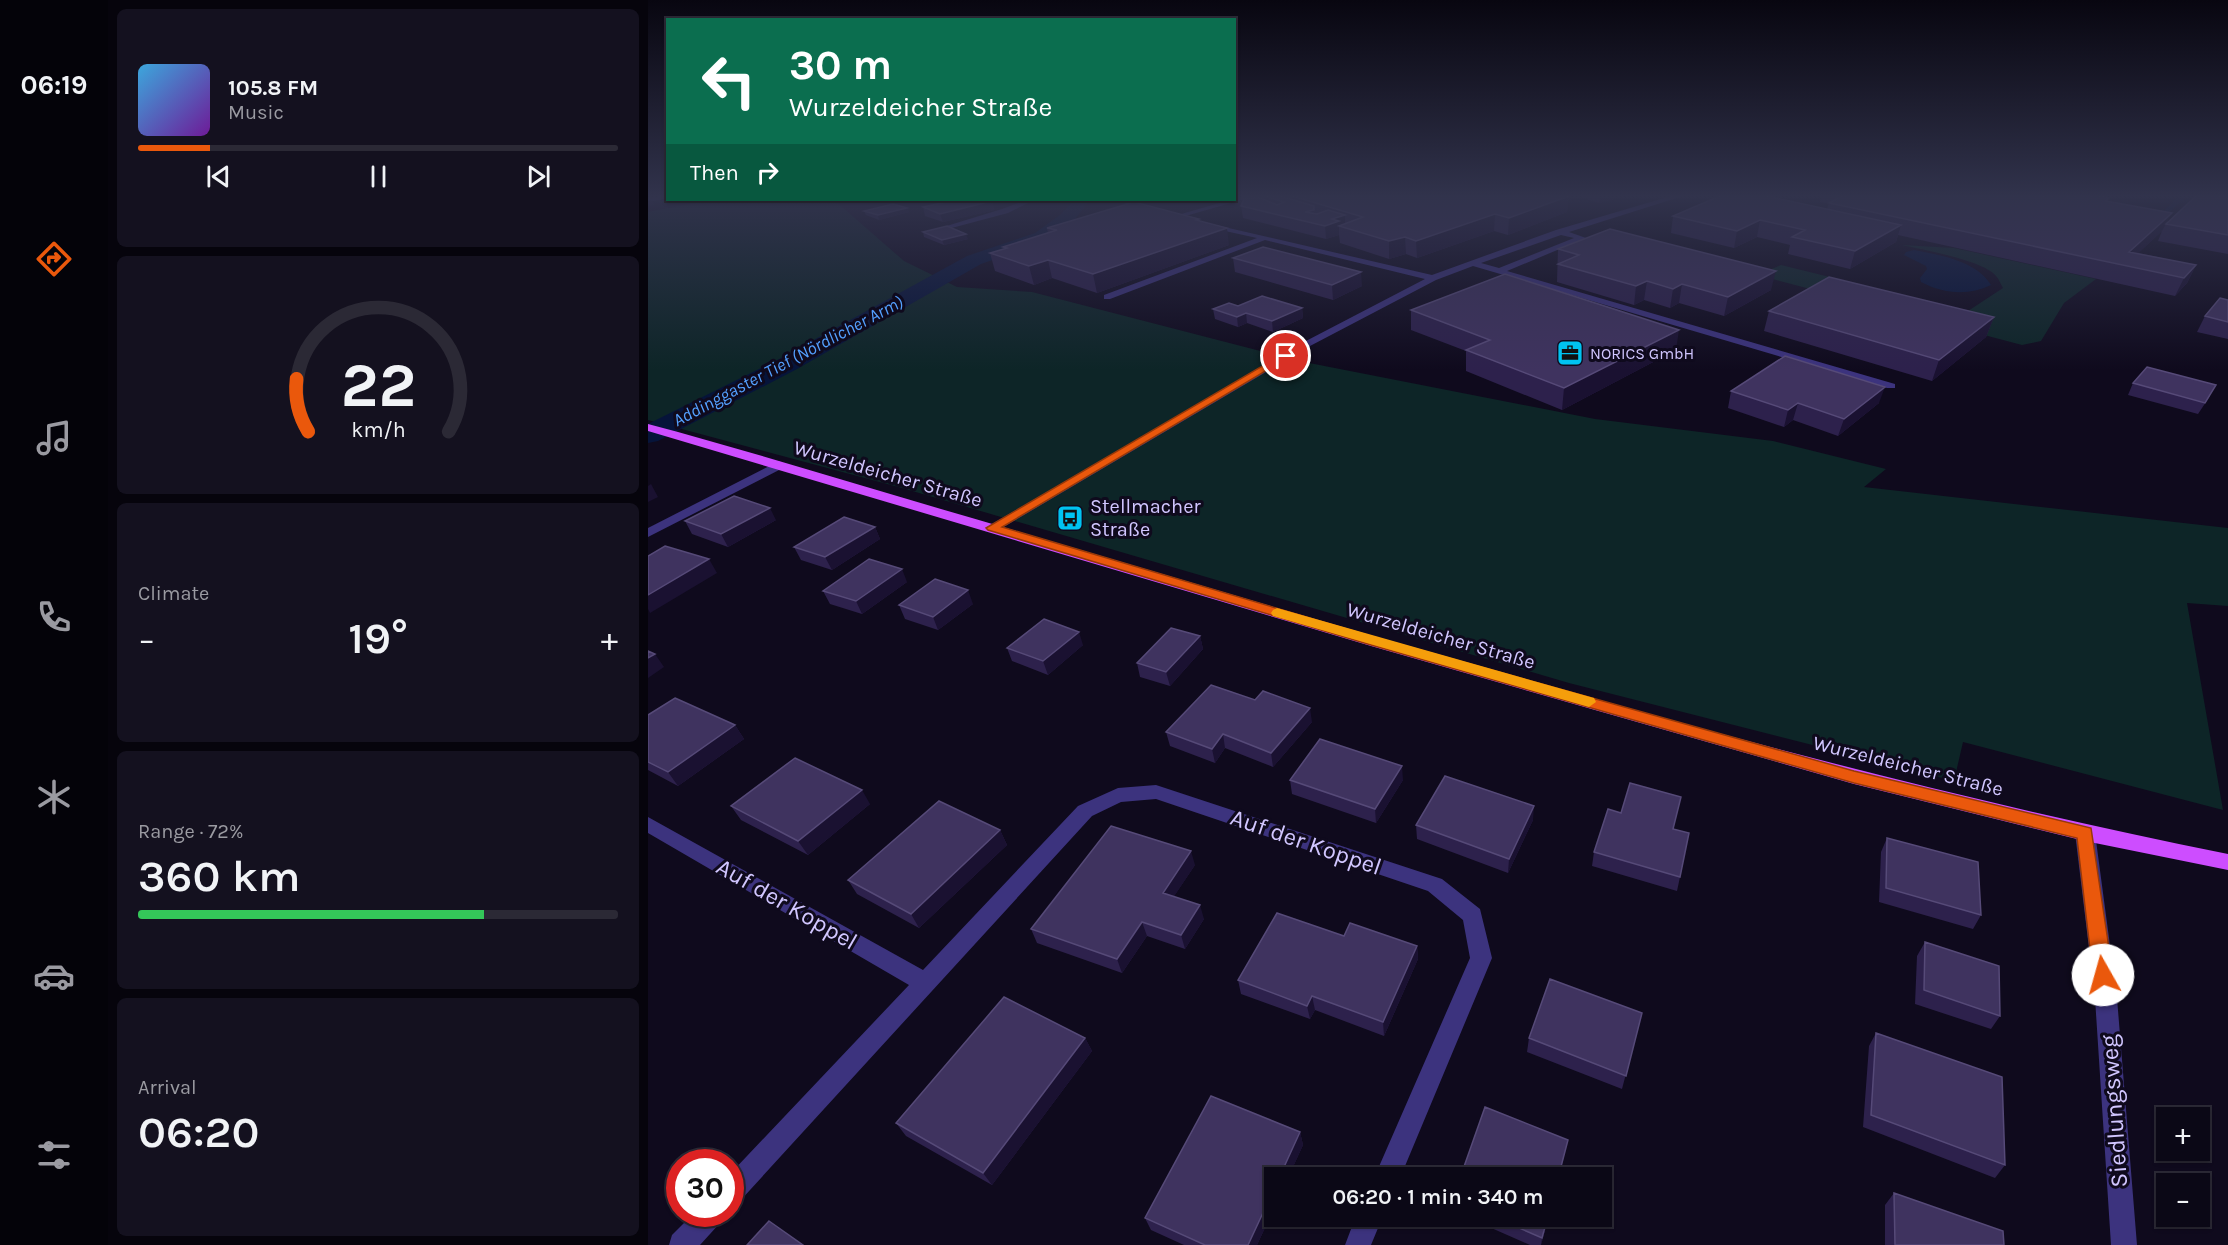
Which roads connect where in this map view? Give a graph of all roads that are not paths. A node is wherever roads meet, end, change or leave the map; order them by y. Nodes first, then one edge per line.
1 (1225, 253) edge
2 (1329, 253) edge
3 (1500, 253) edge
4 (1544, 253) edge
5 (1473, 263) junction
6 (1499, 271) junction
7 (1433, 278) junction
8 (1107, 297) edge
9 (1891, 386) dead end
10 (648, 427) edge
11 (779, 465) junction
12 (992, 528) junction
13 (648, 533) edge
14 (648, 824) edge
15 (2085, 833) junction
16 (2228, 862) edge
17 (925, 983) junction
18 (1392, 1167) edge
19 (744, 1177) edge
20 (699, 1227) edge
21 (1365, 1227) edge
22 (682, 1245) edge
23 (1358, 1245) edge
24 (2124, 1245) edge

1 - 8 street
2 - 7 street
3 - 5 street
4 - 6 street
5 - 6 street
5 - 7 street
6 - 9 street
7 - 12 street
10 - 11 main road, Wurzeldeicher Straße
11 - 12 main road, Wurzeldeicher Straße
11 - 13 street
12 - 15 main road, Wurzeldeicher Straße
14 - 17 street, Auf der Koppel
15 - 16 main road, Wurzeldeicher Straße
15 - 24 street, Siedlungsweg
17 - 18 street, Auf der Koppel
17 - 19 street, Auf der Koppel
20 - 22 street
21 - 23 street

